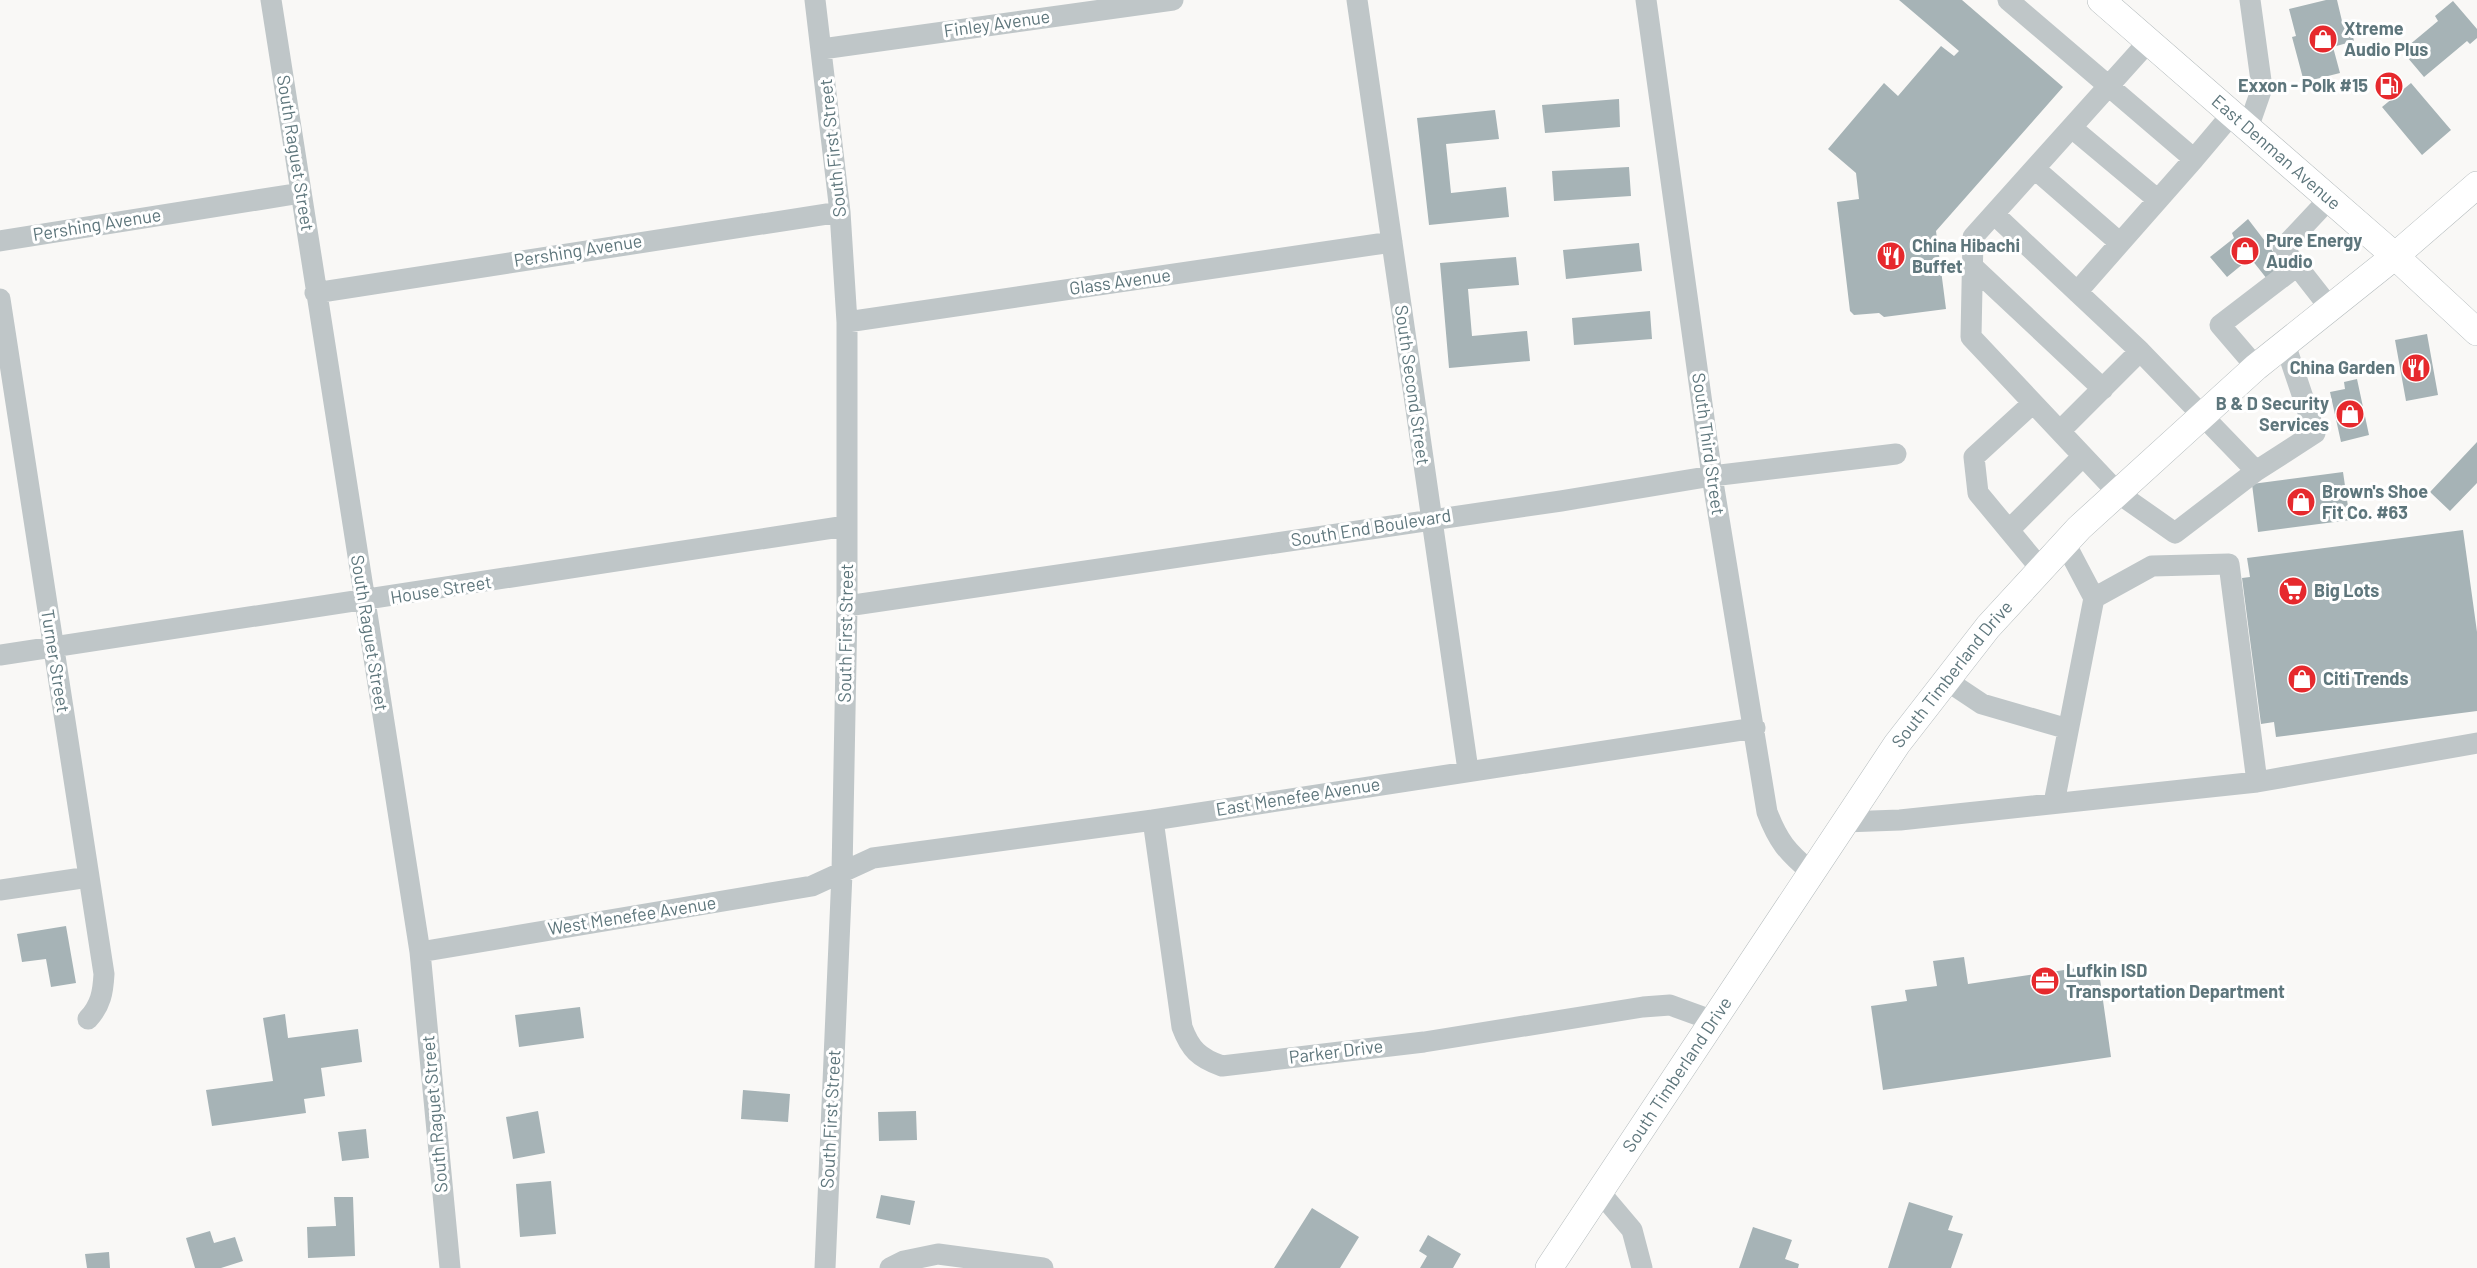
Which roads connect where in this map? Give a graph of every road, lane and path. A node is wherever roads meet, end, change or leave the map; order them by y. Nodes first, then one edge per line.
1 (271, 0) edge
2 (815, 0) edge
3 (1173, 0) edge
4 (1357, 0) edge
5 (1646, 0) edge
6 (2008, 0) edge
7 (2101, 0) edge
8 (2250, 0) edge
9 (2149, 41) junction
10 (822, 49) junction
11 (2110, 87) junction
12 (2240, 121) junction
13 (2072, 128) junction
14 (2194, 159) junction
15 (2035, 169) junction
16 (2477, 185) edge
17 (301, 193) junction
18 (2329, 199) junction
19 (2158, 200) junction
20 (840, 212) junction
21 (1994, 214) junction
22 (0, 241) edge
23 (1392, 242) junction
24 (2120, 243) junction
25 (2395, 256) junction
26 (1972, 266) junction
27 (2297, 266) junction
28 (2077, 292) junction
29 (315, 293) junction
30 (0, 299) edge
31 (2330, 309) junction
32 (847, 322) junction
33 (2477, 332) edge
34 (2285, 344) junction
35 (2140, 351) junction
36 (2256, 367) junction
37 (2103, 389) junction
38 (2033, 403) junction
39 (2204, 415) junction
40 (2060, 431) junction
41 (1896, 454) dead end
42 (2083, 456) junction
43 (2256, 471) junction
44 (1712, 476) junction
45 (2118, 492) junction
46 (1430, 519) junction
47 (846, 526) junction
48 (2009, 530) junction
49 (2065, 543) junction
50 (2041, 569) junction
51 (2094, 598) junction
52 (364, 602) junction
53 (847, 606) junction
54 (52, 647) junction
55 (0, 656) edge
56 (1946, 680) junction
57 (1755, 728) junction
58 (2068, 729) junction
59 (2477, 743) edge
60 (1468, 771) junction
61 (2257, 782) junction
62 (2054, 803) junction
63 (1153, 820) junction
64 (1844, 822) junction
65 (1811, 872) junction
66 (842, 873) junction
67 (89, 877) junction
68 (0, 890) edge
69 (420, 952) junction
70 (88, 1019) dead end
71 (1714, 1021) junction
72 (1599, 1191) junction
73 (450, 1268) edge
74 (825, 1268) edge
75 (890, 1268) edge
76 (1043, 1268) edge
77 (1549, 1268) edge
78 (1642, 1268) edge

1 - 17 street, South Raguet Street
2 - 10 street, South First Street
3 - 10 street, Finley Avenue
4 - 23 street, South Second Street
5 - 44 street, South Third Street
6 - 11 street
7 - 9 main road, East Denman Avenue
8 - 12 street
9 - 11 street
9 - 12 main road, East Denman Avenue
10 - 20 street, South First Street
11 - 13 street
11 - 14 street
12 - 14 street
12 - 18 main road, East Denman Avenue
13 - 15 street
13 - 19 street
14 - 19 street
15 - 21 street
15 - 24 street
16 - 25 main road, South Timberland Drive
17 - 22 street, Pershing Avenue
17 - 29 street, South Raguet Street
18 - 25 main road, East Denman Avenue
18 - 27 street
19 - 24 street
20 - 29 street, Pershing Avenue
20 - 32 street, South First Street
21 - 26 street
21 - 28 street
23 - 32 street, Glass Avenue
23 - 46 street, South Second Street
24 - 28 street
25 - 31 main road, South Timberland Drive
25 - 33 main road, East Denman Avenue
26 - 37 street
26 - 38 street
27 - 31 street
27 - 36 street
28 - 35 street
29 - 52 street, South Raguet Street
30 - 54 street, Turner Street
31 - 34 main road, South Timberland Drive
32 - 47 street, South First Street
34 - 36 main road, South Timberland Drive
34 - 43 street
35 - 37 street
35 - 39 street
36 - 39 main road, South Timberland Drive
37 - 40 street
38 - 40 street
38 - 48 street
39 - 43 street
39 - 45 main road, South Timberland Drive
40 - 42 street
41 - 44 street, South End Boulevard
42 - 45 street
42 - 48 street
43 - 45 street
44 - 46 street, South End Boulevard
44 - 57 street, South Third Street
45 - 49 main road, South Timberland Drive
46 - 53 street, South End Boulevard
46 - 60 street, South Second Street
47 - 52 street, House Street
47 - 53 street, South First Street
48 - 50 street
49 - 50 main road, South Timberland Drive
49 - 51 street
50 - 56 main road, South Timberland Drive
51 - 58 street
51 - 61 street
52 - 54 street, House Street
52 - 69 street, South Raguet Street
53 - 66 street, South First Street
54 - 55 street, House Street
54 - 67 street, Turner Street
56 - 58 street
56 - 64 main road, South Timberland Drive
57 - 60 street, East Menefee Avenue
57 - 65 street, South Third Street
58 - 62 street
59 - 61 street
60 - 63 street, East Menefee Avenue
61 - 62 street
62 - 64 street
63 - 66 street, East Menefee Avenue
63 - 71 street, Parker Drive
64 - 65 main road, South Timberland Drive
65 - 71 main road, South Timberland Drive
66 - 69 street, West Menefee Avenue
66 - 74 street, South First Street
67 - 68 street
67 - 70 street, Turner Street
69 - 73 street, South Raguet Street
71 - 72 main road, South Timberland Drive
72 - 77 main road, South Timberland Drive
72 - 78 street
75 - 76 street

